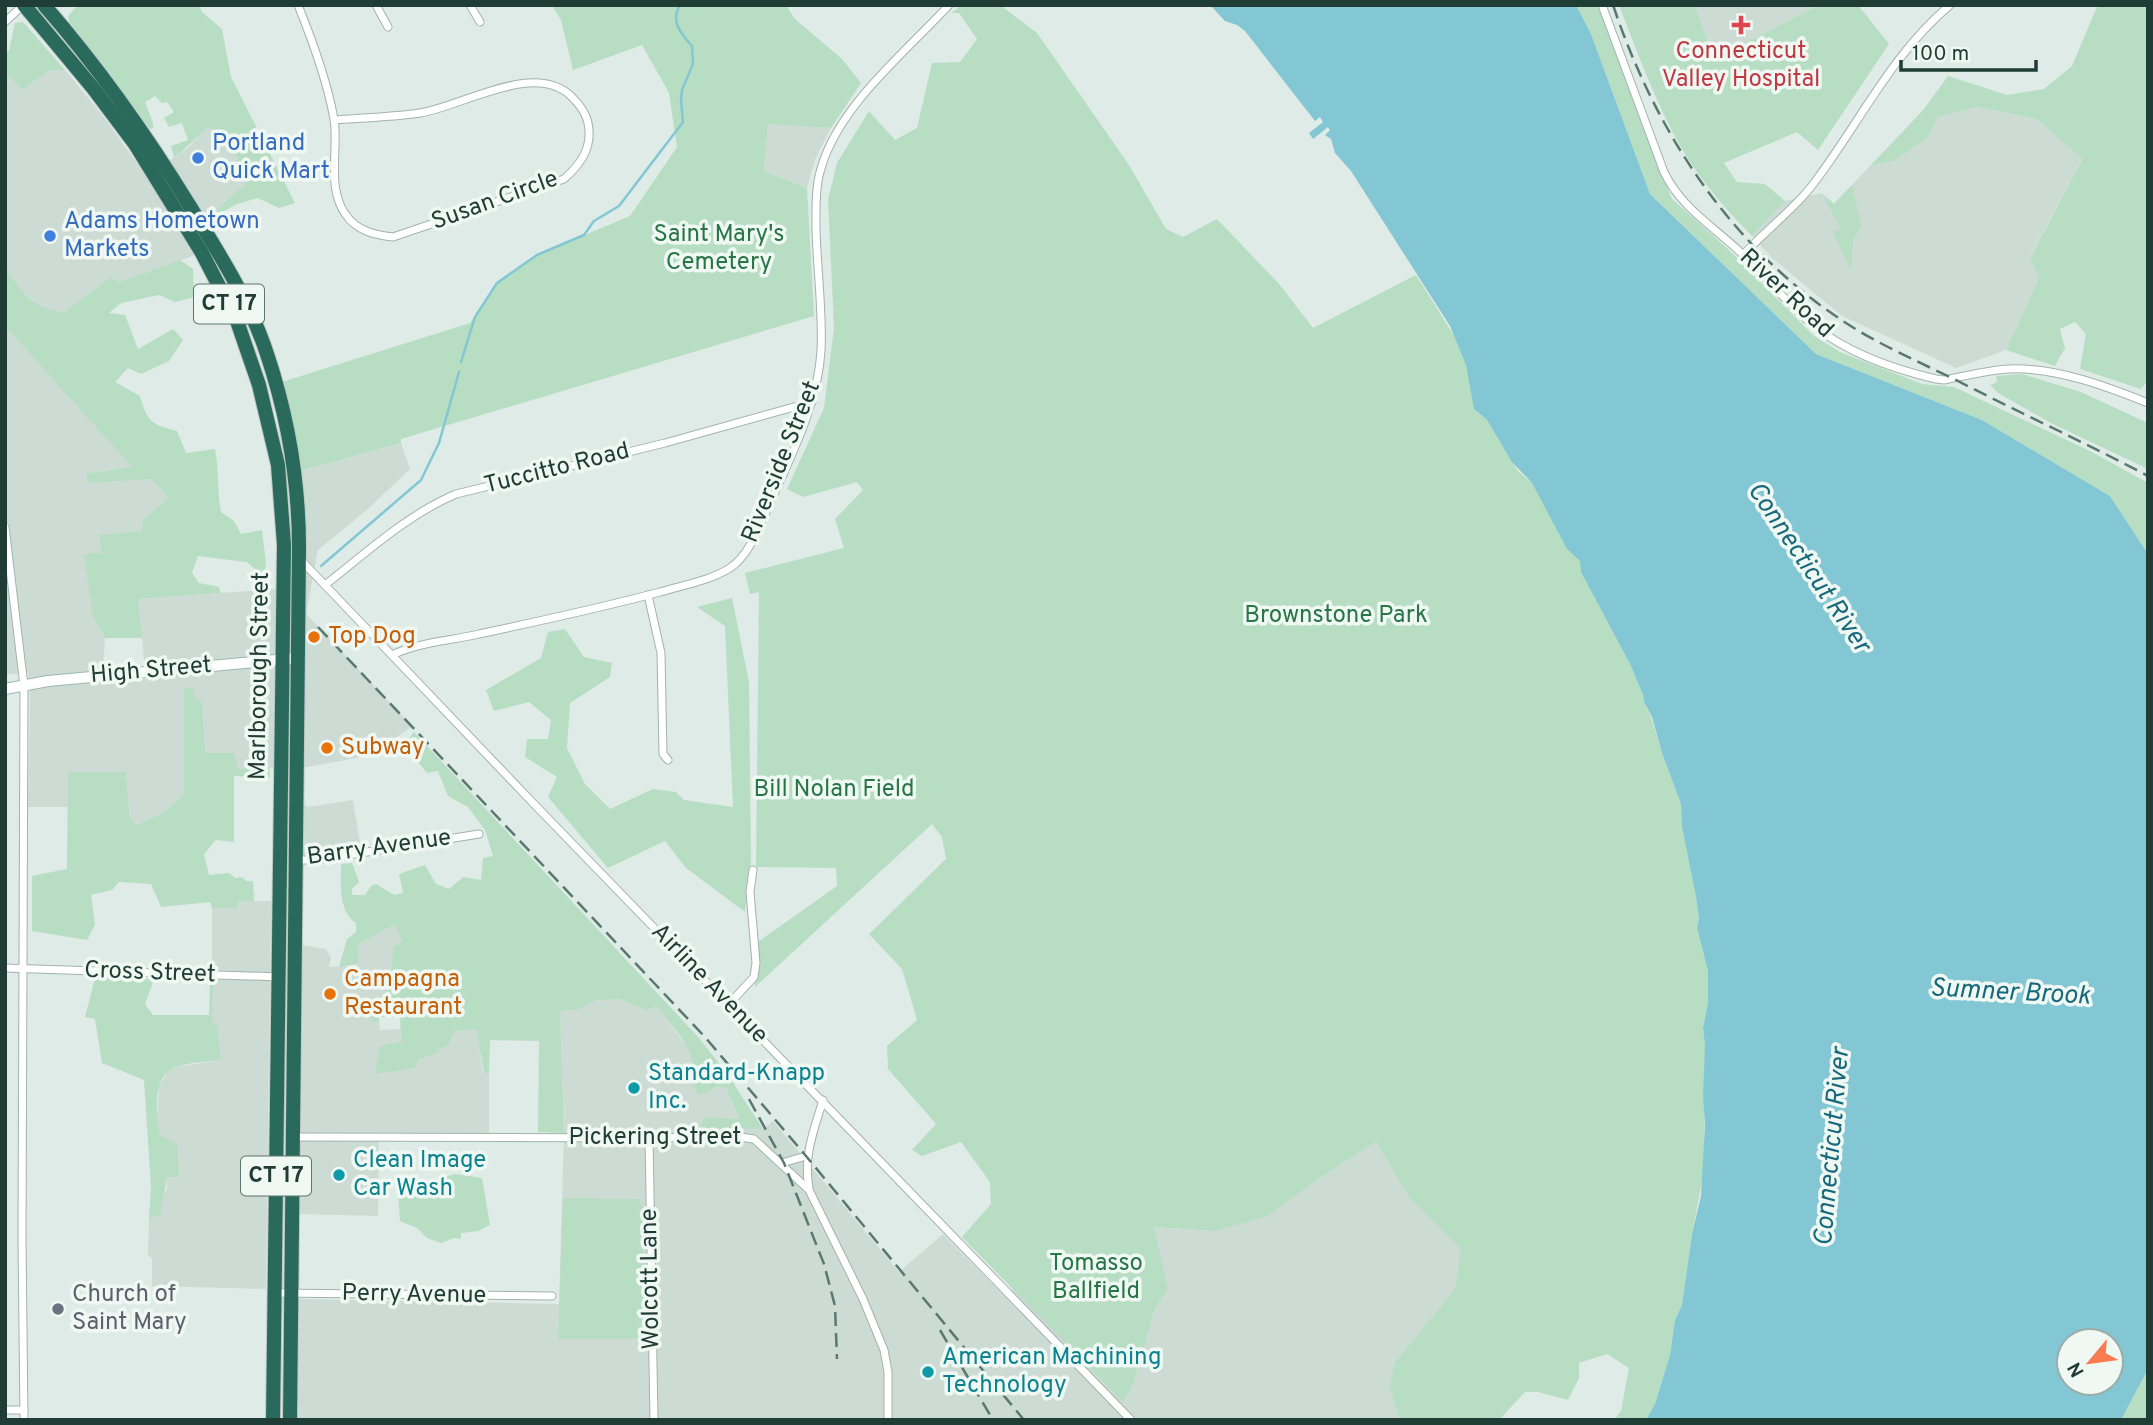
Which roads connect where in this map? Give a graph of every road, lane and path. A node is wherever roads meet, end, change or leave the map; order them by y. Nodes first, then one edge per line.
1 (24, 5) edge
2 (44, 5) edge
3 (298, 5) edge
4 (376, 5) edge
5 (470, 5) edge
6 (949, 5) edge
7 (1602, 5) edge
8 (1950, 5) edge
9 (5, 22) edge
10 (480, 22) dead end
11 (388, 27) dead end
12 (334, 120) junction
13 (148, 151) junction
14 (1743, 255) junction
15 (812, 402) junction
16 (2148, 403) edge
17 (5, 527) edge
18 (292, 558) junction
19 (325, 584) junction
20 (648, 595) junction
21 (392, 655) junction
22 (283, 659) junction
23 (298, 659) junction
24 (24, 686) junction
25 (5, 689) edge
26 (668, 760) dead end
27 (479, 834) dead end
28 (279, 858) junction
29 (296, 860) junction
30 (753, 870) dead end
31 (5, 968) edge
32 (22, 969) junction
33 (278, 977) junction
34 (295, 978) junction
35 (729, 1004) junction
36 (823, 1100) junction
37 (276, 1137) junction
38 (293, 1137) junction
39 (649, 1138) junction
40 (806, 1156) junction
41 (782, 1163) junction
42 (809, 1190) junction
43 (275, 1293) junction
44 (291, 1293) junction
45 (552, 1296) dead end
46 (5, 1410) edge
47 (24, 1410) junction
48 (24, 1420) edge
49 (273, 1420) edge
50 (290, 1420) edge
51 (654, 1420) edge
52 (888, 1420) edge
53 (1131, 1420) edge

1 - 9 street
1 - 13 highway, Marlborough Street / CT 17
2 - 13 highway, Marlborough Street / CT 17
3 - 12 street
4 - 11 street
5 - 10 street
6 - 15 street, Riverside Street
7 - 14 street, River Road
8 - 14 street
12 - 12 street, Susan Circle
13 - 18 highway, Marlborough Street / CT 17
14 - 16 street, River Road
15 - 19 street, Tuccitto Road
15 - 20 street, Riverside Street
17 - 24 street
18 - 19 street, Airline Avenue
18 - 22 highway, Marlborough Street / CT 17
18 - 23 highway, Marlborough Street / CT 17
19 - 21 street, Airline Avenue
20 - 21 street, Riverside Street
20 - 26 street
21 - 35 street, Airline Avenue
22 - 23 street, High Street
22 - 24 street, High Street
22 - 28 highway, Marlborough Street / CT 17
23 - 29 highway, Marlborough Street / CT 17
24 - 25 street, High Street
24 - 32 street
27 - 29 street, Barry Avenue
28 - 29 street, Barry Avenue
28 - 33 highway, Marlborough Street / CT 17
29 - 34 highway, Marlborough Street / CT 17
30 - 35 street
31 - 32 street, Cross Street
32 - 33 street, Cross Street
32 - 47 street
33 - 34 street, Cross Street
33 - 37 highway, Marlborough Street / CT 17
34 - 38 highway, Marlborough Street / CT 17
35 - 36 street, Airline Avenue
36 - 40 street
36 - 53 street, Airline Avenue
37 - 38 street, Pickering Street
37 - 43 highway, Marlborough Street / CT 17
38 - 39 street, Pickering Street
38 - 44 highway, Marlborough Street / CT 17
39 - 41 street, Pickering Street
39 - 51 street, Wolcott Lane
40 - 41 street
40 - 42 street
41 - 42 street, Pickering Street
42 - 52 street, Pickering Street
43 - 44 street, Perry Avenue
43 - 49 highway, Marlborough Street / CT 17
44 - 45 street, Perry Avenue
44 - 50 highway, Marlborough Street / CT 17
46 - 47 street
47 - 48 street

